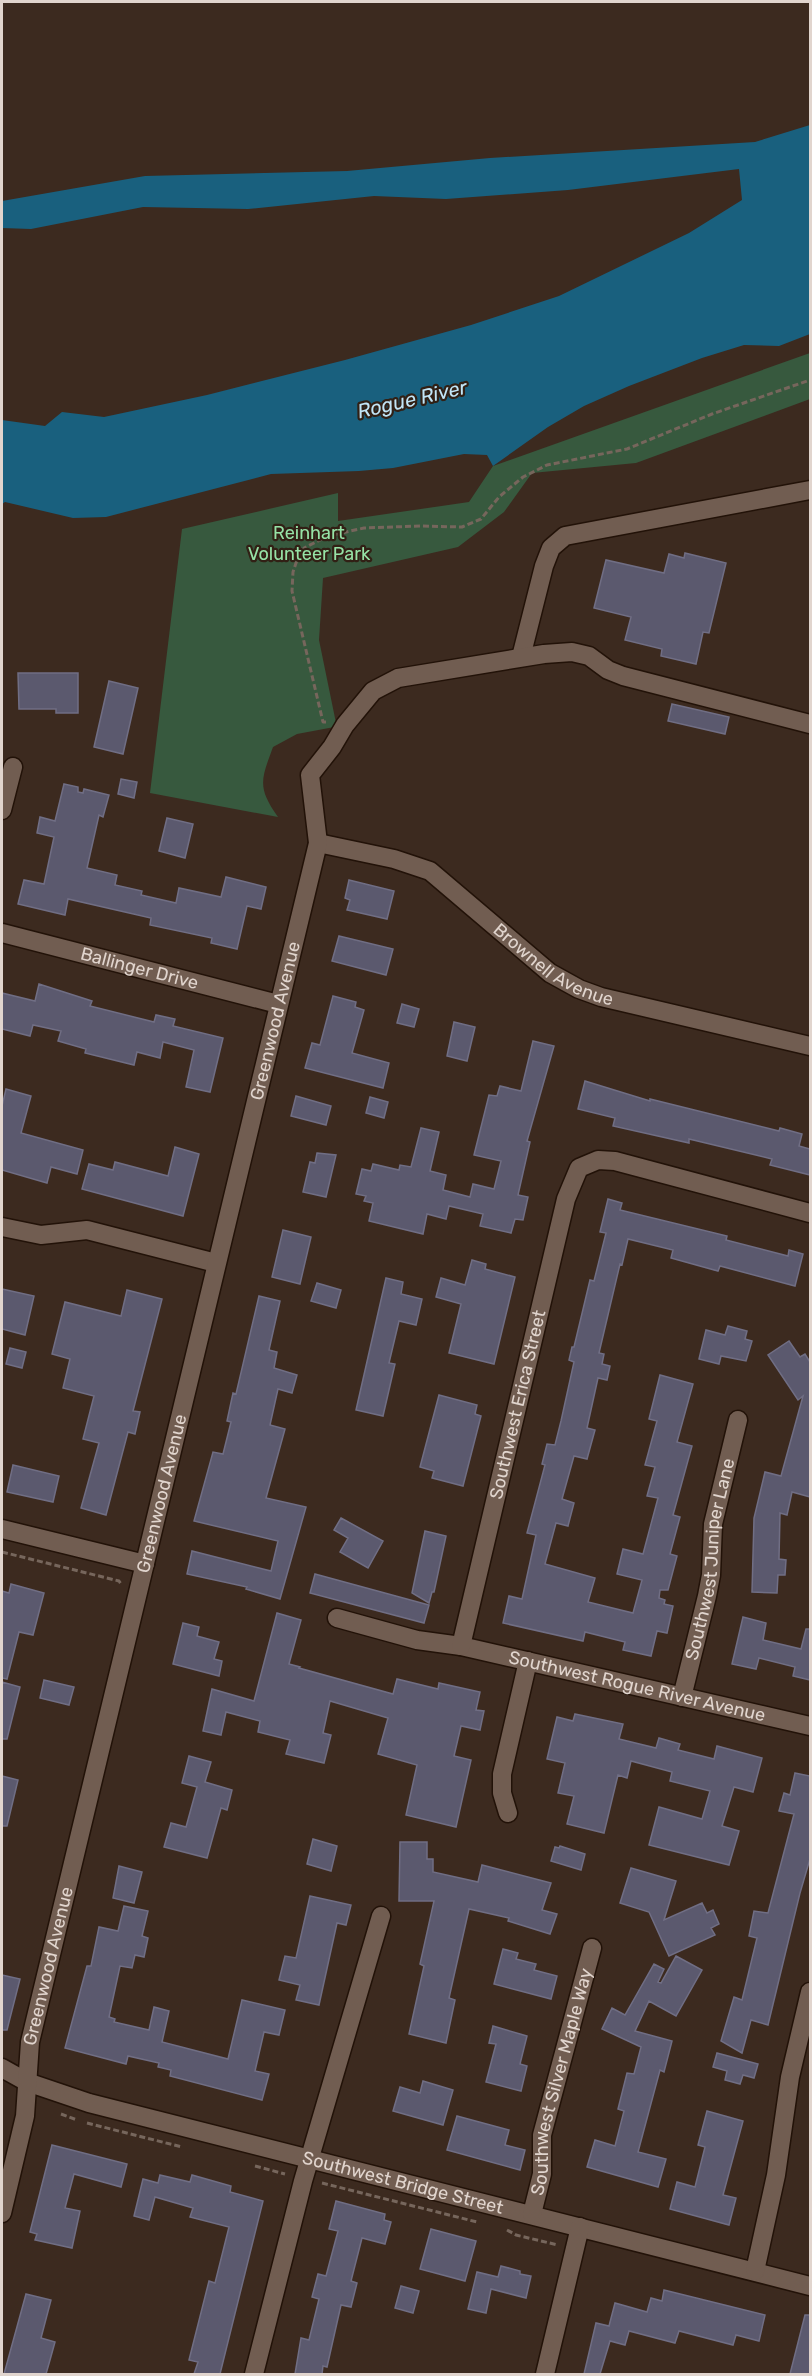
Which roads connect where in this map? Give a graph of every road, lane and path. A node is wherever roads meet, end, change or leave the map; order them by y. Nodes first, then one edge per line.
1 (810, 380) edge
2 (810, 490) edge
3 (521, 657) junction
4 (810, 724) edge
5 (345, 725) junction
6 (12, 767) dead end
7 (2, 810) edge
8 (318, 843) junction
9 (2, 933) edge
10 (278, 1004) junction
11 (810, 1046) edge
12 (810, 1213) edge
13 (2, 1227) edge
14 (216, 1263) junction
15 (738, 1420) dead end
16 (2, 1529) edge
17 (2, 1552) edge
18 (145, 1564) junction
19 (125, 1589) dead end
20 (337, 1618) dead end
21 (461, 1646) junction
22 (528, 1661) junction
23 (682, 1697) junction
24 (810, 1726) edge
25 (508, 1813) dead end
26 (381, 1916) dead end
27 (592, 1948) dead end
28 (810, 1992) edge
29 (2, 2068) edge
30 (27, 2082) junction
31 (310, 2158) junction
32 (322, 2183) dead end
33 (2, 2213) edge
34 (532, 2214) junction
35 (487, 2224) dead end
36 (498, 2227) dead end
37 (580, 2227) junction
38 (556, 2245) dead end
39 (755, 2271) junction
40 (810, 2286) edge
41 (254, 2374) edge
42 (545, 2374) edge

1 - 5 path
2 - 3 street
3 - 4 street
3 - 5 street
5 - 8 street, Greenwood Avenue
6 - 7 street
8 - 10 street, Greenwood Avenue
8 - 11 street, Brownell Avenue
9 - 10 street, Ballinger Drive
10 - 14 street, Greenwood Avenue
12 - 21 street, Southwest Erica Street
13 - 14 street
14 - 18 street, Greenwood Avenue
15 - 23 street, Southwest Juniper Lane
16 - 18 street
17 - 19 path
18 - 30 street, Greenwood Avenue
20 - 21 street, Southwest Rogue River Avenue
21 - 22 street, Southwest Rogue River Avenue
22 - 23 street, Southwest Rogue River Avenue
22 - 25 street
23 - 24 street, Southwest Rogue River Avenue
26 - 31 street
27 - 34 street, Southwest Silver Maple Way
28 - 39 street
29 - 30 street, Southwest Bridge Street
30 - 31 street, Southwest Bridge Street
30 - 33 street, Greenwood Avenue
31 - 34 street, Southwest Bridge Street
31 - 41 street
32 - 35 path
34 - 37 street, Southwest Bridge Street
36 - 38 path
37 - 39 street, Southwest Bridge Street
37 - 42 street
39 - 40 street, Southwest Bridge Street

